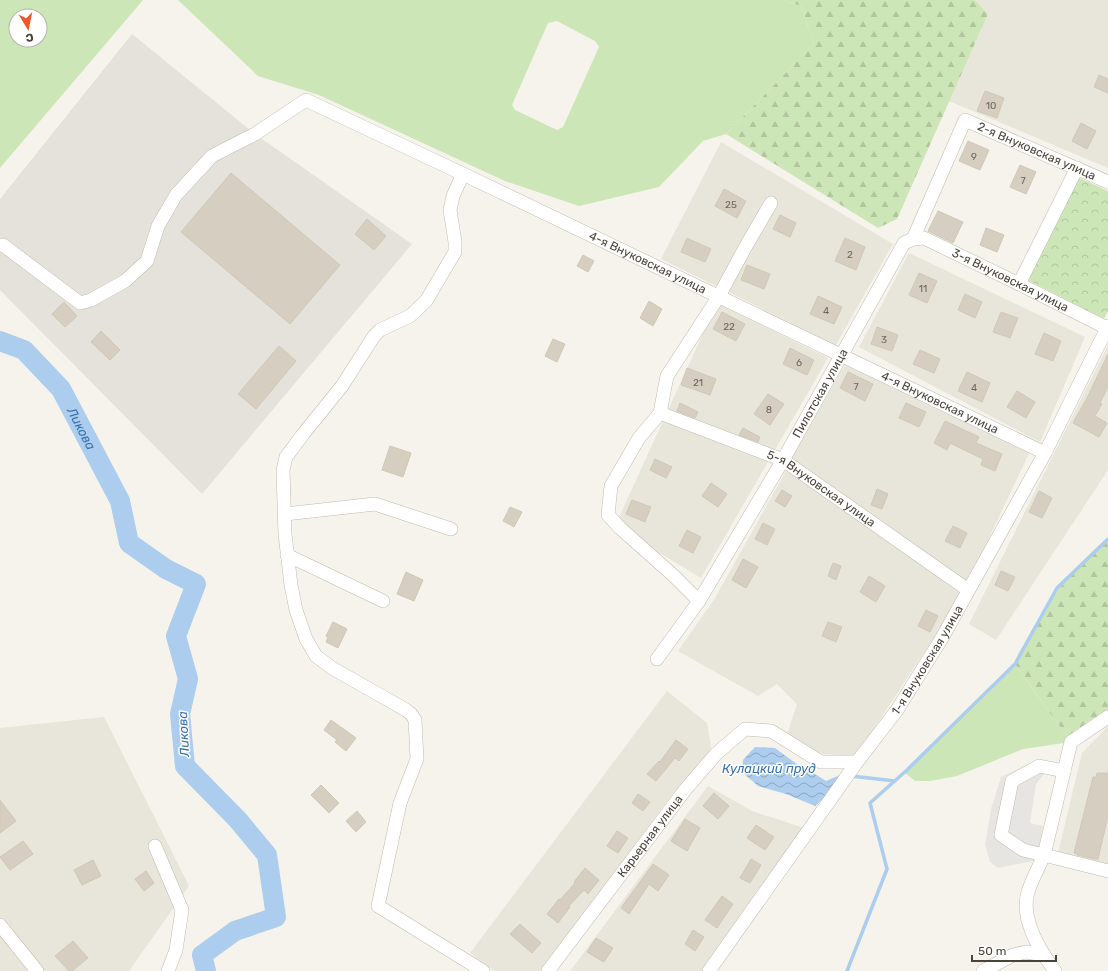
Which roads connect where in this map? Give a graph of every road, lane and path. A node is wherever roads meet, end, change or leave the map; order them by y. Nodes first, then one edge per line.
1 (966, 120) joint
2 (1077, 168) junction
3 (463, 174) junction
4 (1108, 182) edge
5 (771, 203) dead end
6 (912, 239) junction
7 (4, 245) dead end
8 (1019, 284) junction
9 (719, 296) junction
10 (1108, 327) edge
11 (840, 355) junction
12 (660, 413) junction
13 (1044, 453) junction
14 (782, 460) junction
15 (285, 514) junction
16 (451, 529) dead end
17 (287, 555) junction
18 (968, 590) junction
19 (383, 601) dead end
20 (700, 601) junction
21 (657, 659) dead end
22 (1108, 716) edge
23 (857, 762) junction
24 (1064, 771) junction
25 (155, 846) dead end
26 (1044, 855) junction
27 (1108, 871) edge
28 (0, 925) edge
29 (1044, 955) junction
30 (37, 971) edge
31 (168, 971) edge
32 (483, 971) edge
33 (548, 971) edge
34 (709, 971) edge
35 (983, 971) edge
36 (1055, 971) edge

1 - 2 street, 2-я Внуковская улица
1 - 6 street, Пилотская улица
2 - 4 street, 2-я Внуковская улица
2 - 8 street
3 - 7 street, 4-я Внуковская улица
3 - 9 street, 4-я Внуковская улица
3 - 15 street
5 - 9 street
6 - 8 street, 3-я Внуковская улица
6 - 11 street, Пилотская улица
8 - 10 street, 3-я Внуковская улица
9 - 11 street, 4-я Внуковская улица
9 - 12 street
10 - 13 street, 1-я Внуковская улица
11 - 13 street, 4-я Внуковская улица
11 - 14 street, Пилотская улица
12 - 14 street, 5-я Внуковская улица
12 - 20 street
13 - 18 street, 1-я Внуковская улица
14 - 18 street, 5-я Внуковская улица
14 - 20 street, Пилотская улица
15 - 16 street
15 - 17 street
17 - 19 street
17 - 32 street
18 - 23 street, 1-я Внуковская улица
20 - 21 street, Пилотская улица
22 - 24 street
23 - 33 street, Карьерная улица
23 - 34 street, 1-я Внуковская улица
24 - 26 street
24 - 26 street
25 - 31 street
26 - 27 street
26 - 29 street
28 - 30 street
29 - 35 street
29 - 36 street

